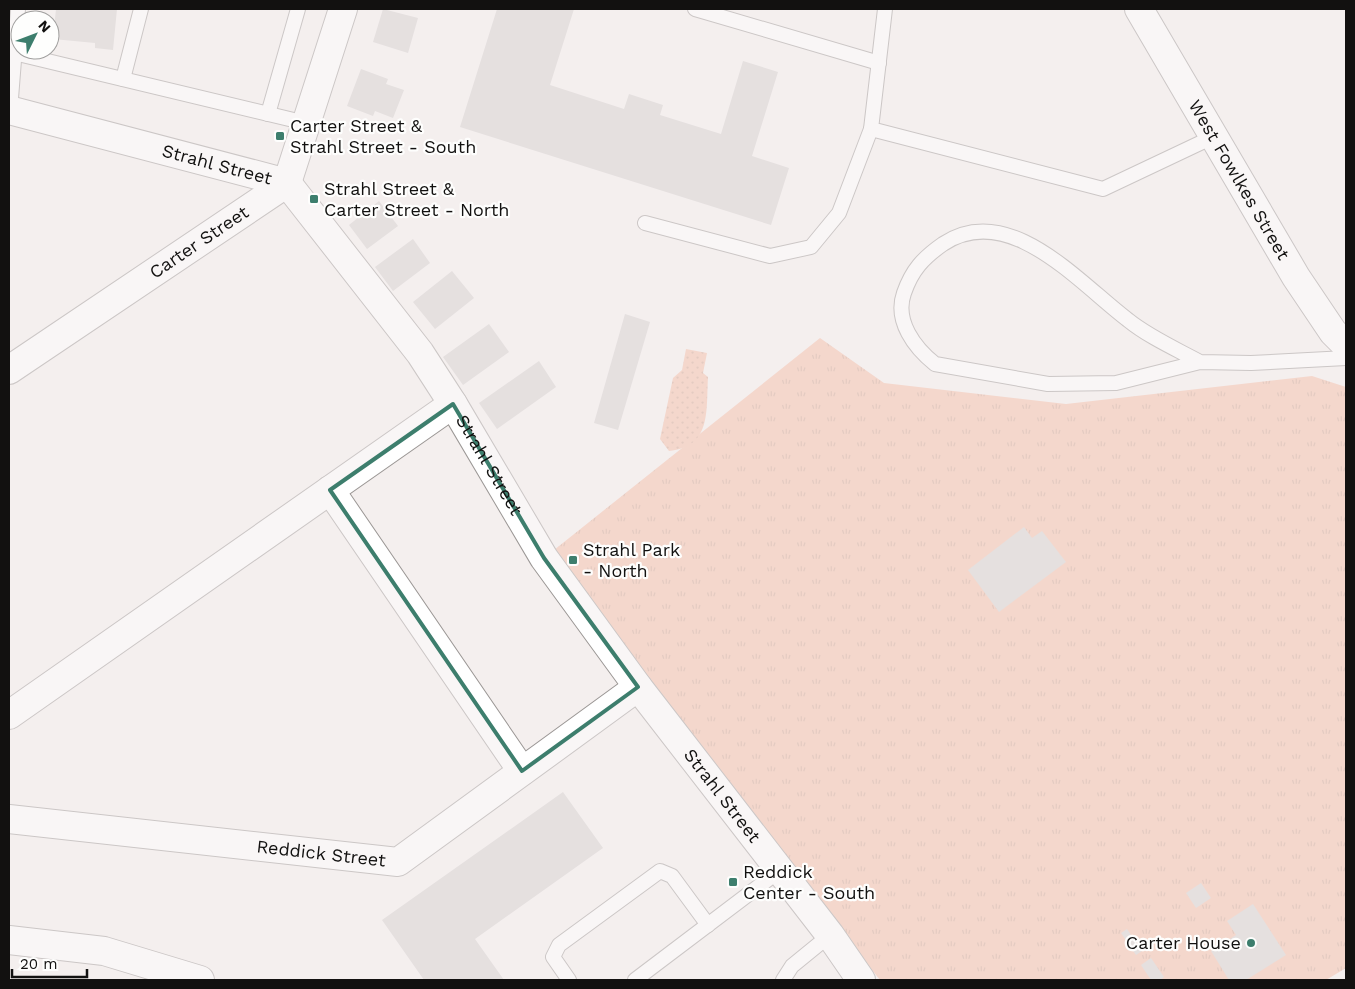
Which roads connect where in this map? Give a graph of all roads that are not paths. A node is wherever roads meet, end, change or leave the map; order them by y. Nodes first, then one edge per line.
1 (142, 9) edge
2 (298, 9) edge
3 (343, 9) edge
4 (695, 9) edge
5 (885, 9) edge
6 (1139, 9) edge
7 (13, 60) edge
8 (43, 60) edge
9 (879, 63) junction
10 (123, 79) junction
11 (9, 111) edge
12 (268, 114) junction
13 (306, 123) junction
14 (872, 129) junction
15 (1215, 136) junction
16 (287, 183) junction
17 (645, 222) dead end
18 (1346, 344) edge
19 (1346, 358) edge
20 (1200, 362) junction
21 (9, 370) edge
22 (453, 404) junction
23 (330, 490) junction
24 (638, 687) junction
25 (9, 715) edge
26 (522, 772) junction
27 (9, 819) edge
28 (779, 871) junction
29 (708, 925) junction
30 (830, 935) junction
31 (9, 940) edge
32 (200, 980) edge
33 (569, 980) edge
34 (635, 980) edge
35 (783, 980) edge
36 (861, 980) edge

1 - 10 lane
2 - 12 lane
3 - 13 street
4 - 9 lane
5 - 9 lane
6 - 15 street, West Fowlkes Street
7 - 11 lane
8 - 10 lane
9 - 14 lane
10 - 12 lane
11 - 16 street, Strahl Street
12 - 13 lane
13 - 16 street
14 - 15 lane
14 - 17 lane
15 - 18 street, West Fowlkes Street
16 - 21 street, Carter Street
16 - 22 street, Strahl Street
19 - 20 lane
20 - 20 lane
22 - 23 street
22 - 24 street, Strahl Street
23 - 25 street
23 - 26 street
24 - 26 street, Reddick Street
24 - 28 street, Strahl Street
26 - 27 street, Reddick Street
28 - 29 lane
28 - 30 street, Strahl Street
29 - 33 lane
29 - 34 lane
30 - 35 lane
30 - 36 street, Strahl Street
31 - 32 street

